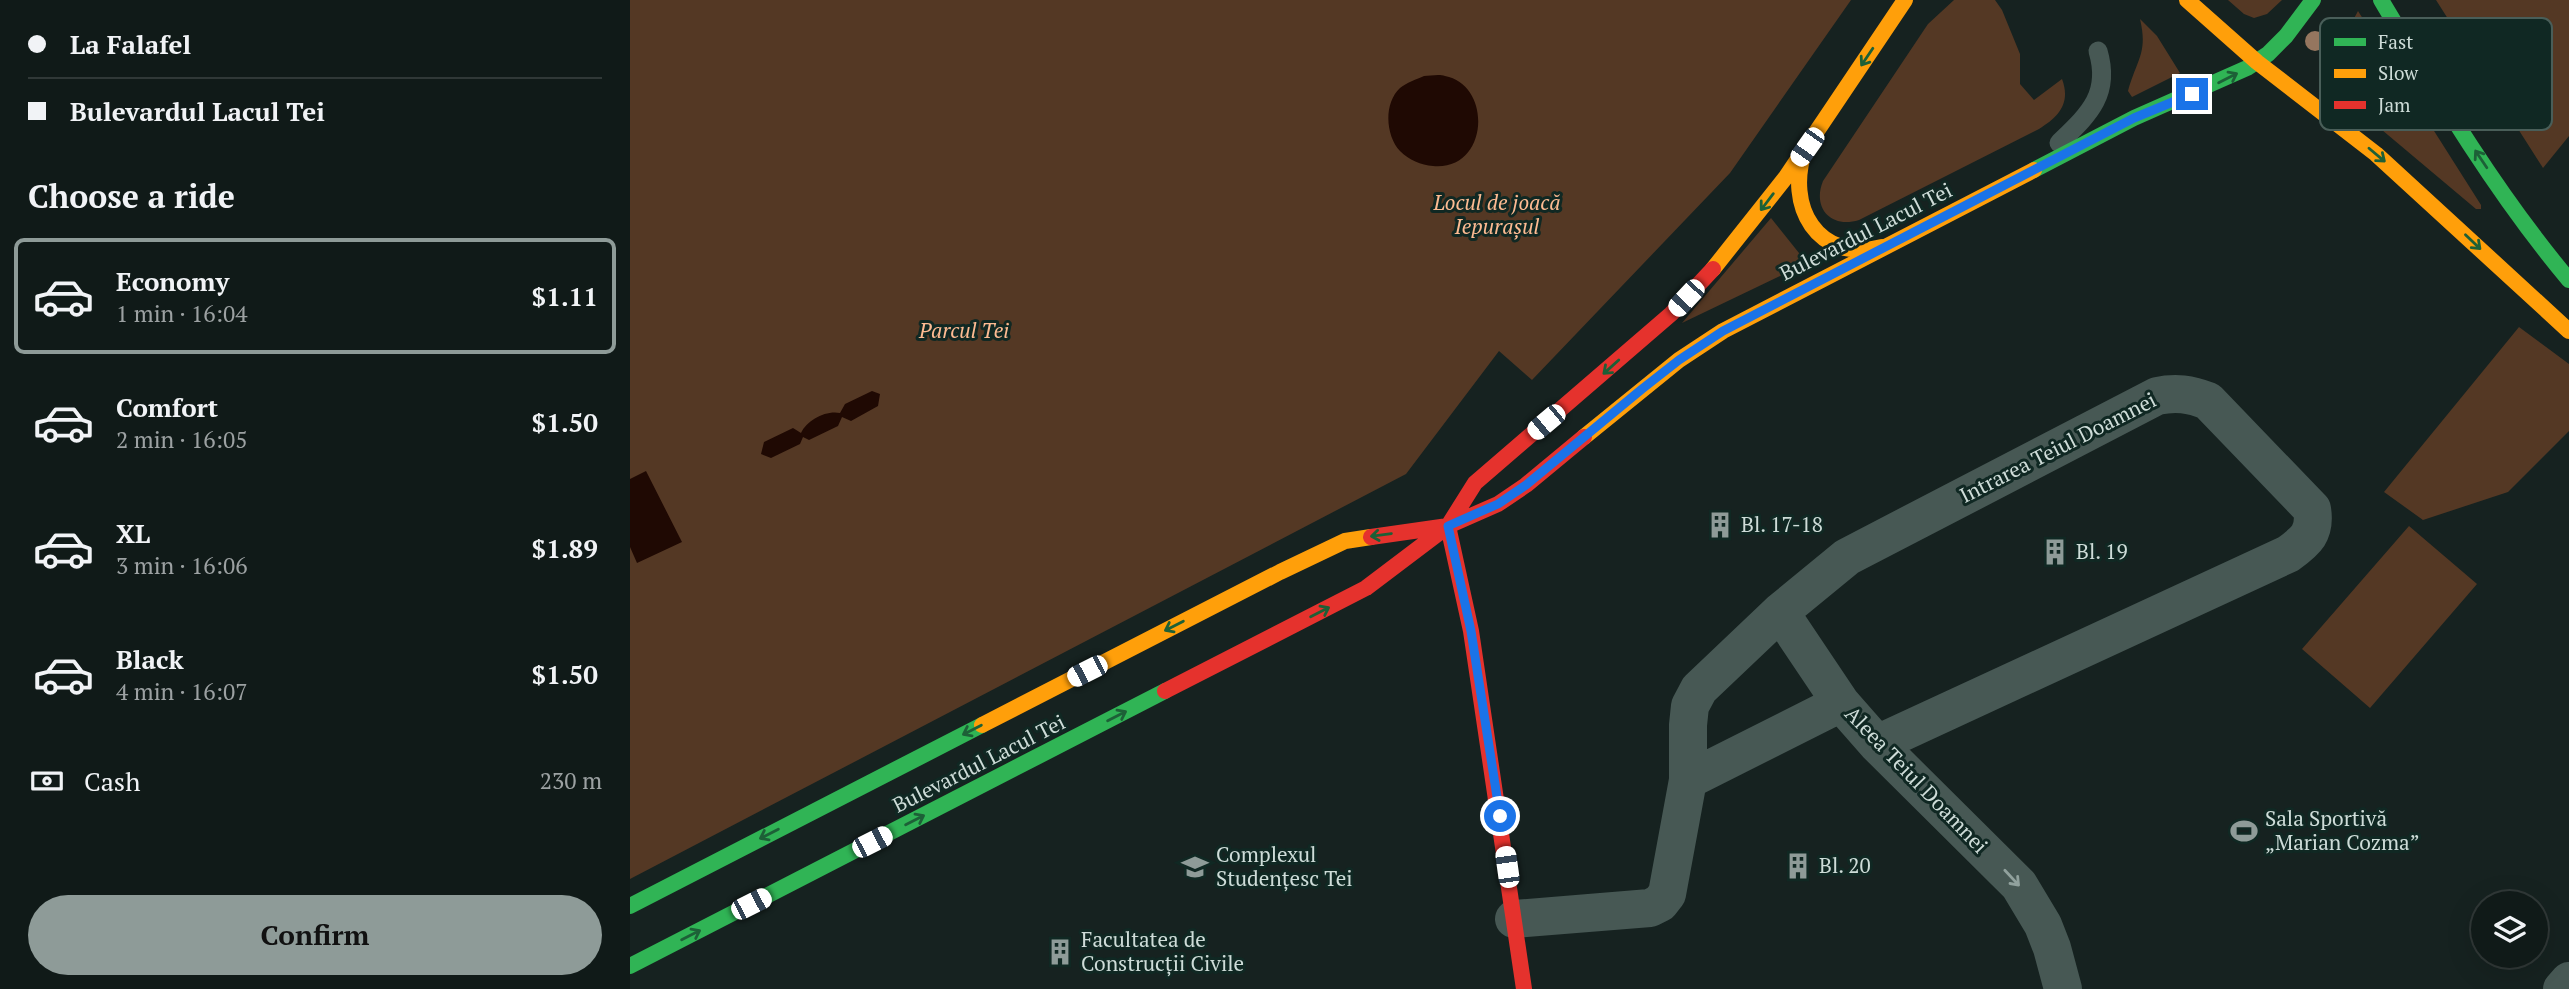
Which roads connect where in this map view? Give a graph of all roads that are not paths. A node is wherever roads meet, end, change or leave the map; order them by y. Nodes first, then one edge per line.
1 (1905, 0) edge
2 (2187, 0) edge
3 (2313, 0) edge
4 (2381, 0) edge
5 (2392, 18) edge
6 (2098, 51) dead end
7 (2257, 62) junction
8 (2320, 111) edge
9 (2344, 130) edge
10 (2462, 130) edge
11 (1807, 147) junction
12 (2034, 169) junction
13 (1891, 243) junction
14 (2569, 279) edge
15 (2569, 331) edge
16 (1448, 526) junction
17 (1780, 612) junction
18 (1841, 703) junction
19 (1877, 744) junction
20 (1689, 780) junction
21 (630, 906) edge
22 (1514, 919) junction
23 (630, 966) edge
24 (2569, 981) edge
25 (1524, 989) edge
26 (2063, 989) edge
27 (2562, 989) edge

1 -> 11 main road, Bulevardul Lacul Tei
2 - 7 main road
3 - 7 main road, Bulevardul Lacul Tei
5 -> 4 main road
6 - 12 lane
7 -> 8 main road
12 -> 7 main road, Bulevardul Lacul Tei
9 -> 15 main road
14 -> 10 main road
11 - 13 main road
11 -> 16 main road, Bulevardul Lacul Tei
12 - 13 main road, Bulevardul Lacul Tei
13 - 16 main road, Bulevardul Lacul Tei
16 -> 21 main road, Bulevardul Lacul Tei
16 - 22 main road
23 -> 16 main road, Bulevardul Lacul Tei
17 - 18 street
17 - 19 street, Intrarea Teiul Doamnei
17 - 20 street, Intrarea Teiul Doamnei
18 - 19 street, Aleea Teiul Doamnei
18 - 20 street, Aleea Teiul Doamnei
19 -> 26 street, Aleea Teiul Doamnei
20 - 22 street
22 - 25 main road
24 - 27 street

